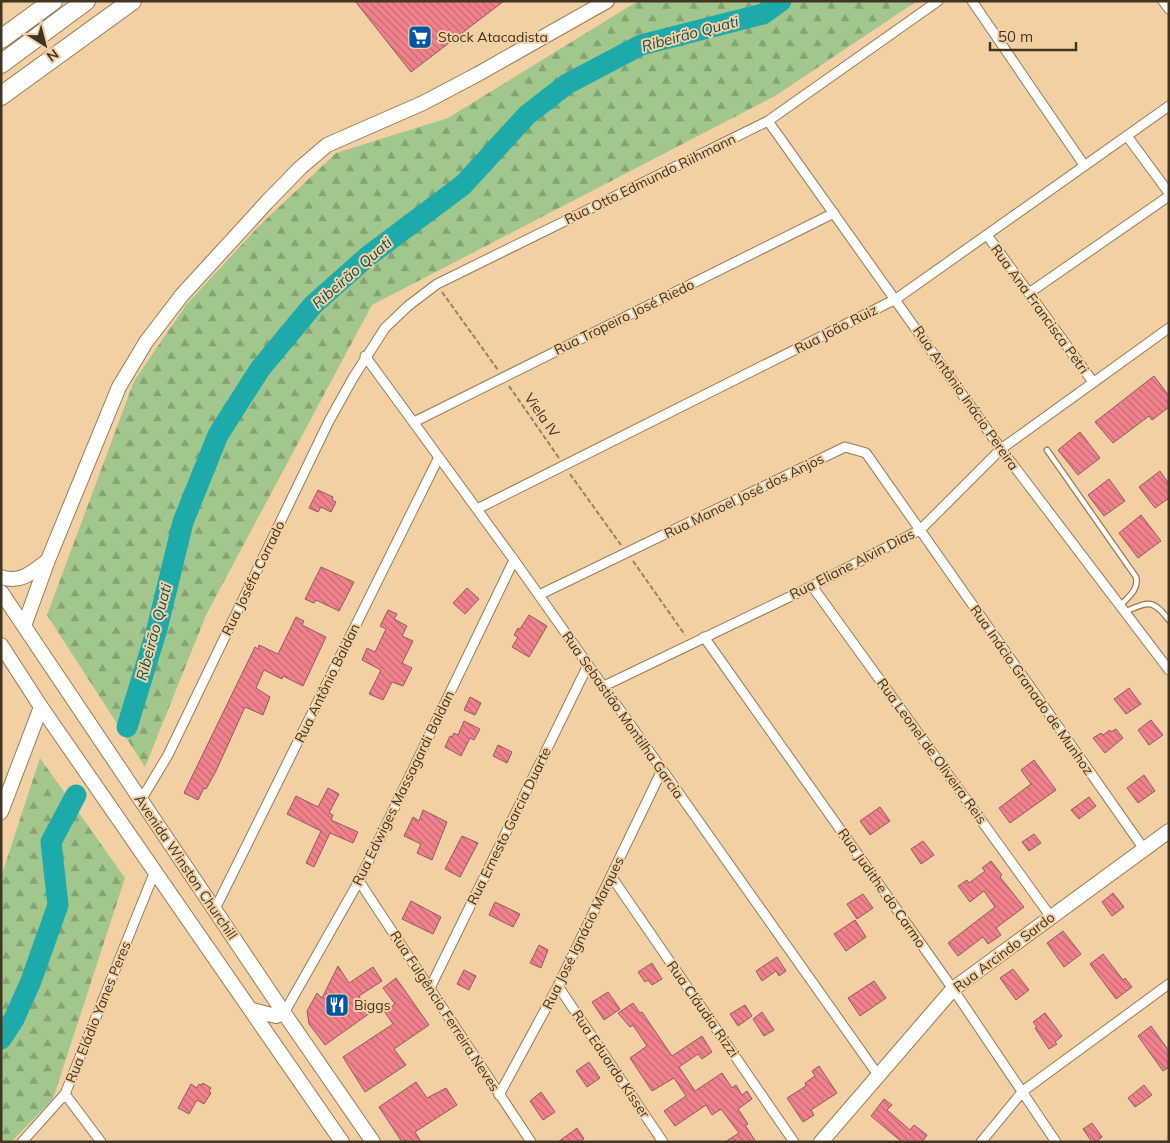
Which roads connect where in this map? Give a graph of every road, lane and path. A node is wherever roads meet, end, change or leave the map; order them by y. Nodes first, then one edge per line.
1 (53, 1) edge
2 (86, 1) edge
3 (132, 1) edge
4 (606, 1) edge
5 (938, 1) edge
6 (972, 1) edge
7 (1163, 1) edge
8 (1169, 9) edge
9 (4, 36) edge
10 (1, 64) edge
11 (1, 96) edge
12 (1169, 106) edge
13 (768, 121) junction
14 (1127, 136) junction
15 (1084, 165) junction
16 (1169, 195) edge
17 (834, 213) junction
18 (987, 235) junction
19 (437, 284) junction
20 (1029, 293) junction
21 (896, 299) junction
22 (1168, 330) edge
23 (365, 356) junction
24 (503, 377) junction
25 (1093, 382) junction
26 (414, 422) junction
27 (1001, 449) junction
28 (1047, 450) dead end
29 (439, 457) junction
30 (564, 465) junction
31 (476, 509) junction
32 (920, 530) junction
33 (48, 560) junction
34 (514, 560) junction
35 (1, 576) edge
36 (812, 586) junction
37 (1, 592) edge
38 (538, 595) junction
39 (1122, 609) junction
40 (1169, 620) edge
41 (24, 626) junction
42 (704, 637) junction
43 (1, 646) edge
44 (588, 665) junction
45 (1169, 670) edge
46 (604, 686) junction
47 (41, 707) junction
48 (662, 770) junction
49 (141, 800) junction
50 (1, 812) edge
51 (1169, 831) edge
52 (1144, 849) junction
53 (155, 871) junction
54 (612, 876) junction
55 (359, 881) junction
56 (215, 910) junction
57 (1051, 917) junction
58 (1169, 984) edge
59 (558, 986) junction
60 (430, 988) junction
61 (952, 989) junction
62 (252, 1010) junction
63 (284, 1013) junction
64 (878, 1075) junction
65 (1023, 1091) junction
66 (65, 1094) junction
67 (499, 1095) junction
68 (22, 1142) edge
69 (101, 1142) edge
70 (342, 1142) edge
71 (373, 1142) edge
72 (531, 1142) edge
73 (663, 1142) edge
74 (794, 1142) edge
75 (821, 1142) edge
76 (981, 1142) edge
77 (1056, 1142) edge

1 - 9 highway
2 - 10 highway
3 - 11 highway
4 - 33 street
5 - 13 street, Rua Otto Edmundo Riihmann
6 - 15 street
7 - 8 street
12 - 14 street, Rua João Ruiz
13 - 17 street, Rua Antônio Inácio Pereira
13 - 19 street, Rua Otto Edmundo Riihmann
14 - 15 street, Rua João Ruiz
14 - 16 street
15 - 18 street, Rua João Ruiz
16 - 20 street
17 - 21 street, Rua Antônio Inácio Pereira
17 - 24 street, Rua Tropeiro José Riedo
18 - 20 street, Rua Ana Francisca Petri
18 - 21 street, Rua João Ruiz
19 - 23 street, Rua Otto Edmundo Riihmann
19 - 24 path, Viela IV
20 - 25 street, Rua Ana Francisca Petri
21 - 27 street, Rua Antônio Inácio Pereira
21 - 30 street, Rua João Ruiz
22 - 25 street, Rua Eliane Alvin Dias
23 - 26 street, Rua Sebastião Montilha Garcia
23 - 49 street, Rua Joséfa Corrado
24 - 26 street, Rua Tropeiro José Riedo
24 - 30 path, Viela IV
25 - 27 street, Rua Eliane Alvin Dias
26 - 29 street, Rua Sebastião Montilha Garcia
27 - 32 street, Rua Eliane Alvin Dias
27 - 39 street, Rua Antônio Inácio Pereira
28 - 39 lane
29 - 31 street, Rua Sebastião Montilha Garcia
29 - 56 street, Rua Antônio Baldan
30 - 31 street, Rua João Ruiz
31 - 34 street, Rua Sebastião Montilha Garcia
32 - 36 street, Rua Eliane Alvin Dias
32 - 38 street, Rua Manoel José dos Anjos
32 - 52 street, Rua Inácio Granado de Munhoz
33 - 35 street
33 - 41 street
34 - 38 street, Rua Sebastião Montilha Garcia
34 - 55 street, Rua Edwiges Massagardi Baldan
36 - 42 street, Rua Eliane Alvin Dias
36 - 57 street, Rua Leonel de Oliveira Reis
37 - 41 street, Avenida Winston Churchill
38 - 44 street, Rua Sebastião Montilha Garcia
39 - 40 lane
39 - 45 street, Rua Antônio Inácio Pereira
41 - 49 street, Avenida Winston Churchill
42 - 46 street, Rua Eliane Alvin Dias
42 - 61 street, Rua Judithe do Carmo
43 - 47 street, Avenida Winston Churchill
44 - 46 street, Rua Sebastião Montilha Garcia
44 - 60 street, Rua Ernesto Garcia Duarte
46 - 48 street, Rua Sebastião Montilha Garcia
47 - 50 street
47 - 53 street, Avenida Winston Churchill
48 - 54 street, Rua José Ignácio Marques
48 - 64 street, Rua Sebastião Montilha Garcia
49 - 56 street, Avenida Winston Churchill
51 - 52 street, Rua Arcindo Sardo
52 - 57 street, Rua Arcindo Sardo
53 - 62 street, Avenida Winston Churchill
53 - 66 street, Rua Eládio Yanes Peres
54 - 59 street, Rua José Ignácio Marques
54 - 74 street, Rua Cláudia Rizzi
55 - 60 street, Rua Fulgêncio Ferreira Neves
55 - 63 street, Rua Edwiges Massagardi Baldan
56 - 63 street, Avenida Winston Churchill
57 - 61 street, Rua Arcindo Sardo
58 - 65 street
59 - 67 street, Rua José Ignácio Marques
59 - 73 street, Rua Eduardo Kisser
60 - 67 street, Rua Fulgêncio Ferreira Neves
61 - 64 street, Rua Arcindo Sardo
61 - 65 street, Rua Judithe do Carmo
62 - 63 street
62 - 70 street, Avenida Winston Churchill
63 - 71 street, Avenida Winston Churchill
64 - 75 street, Rua Arcindo Sardo
65 - 76 street
65 - 77 street, Rua Judithe do Carmo
66 - 68 street, Rua Eládio Yanes Peres
66 - 69 street
67 - 72 street, Rua Fulgêncio Ferreira Neves

